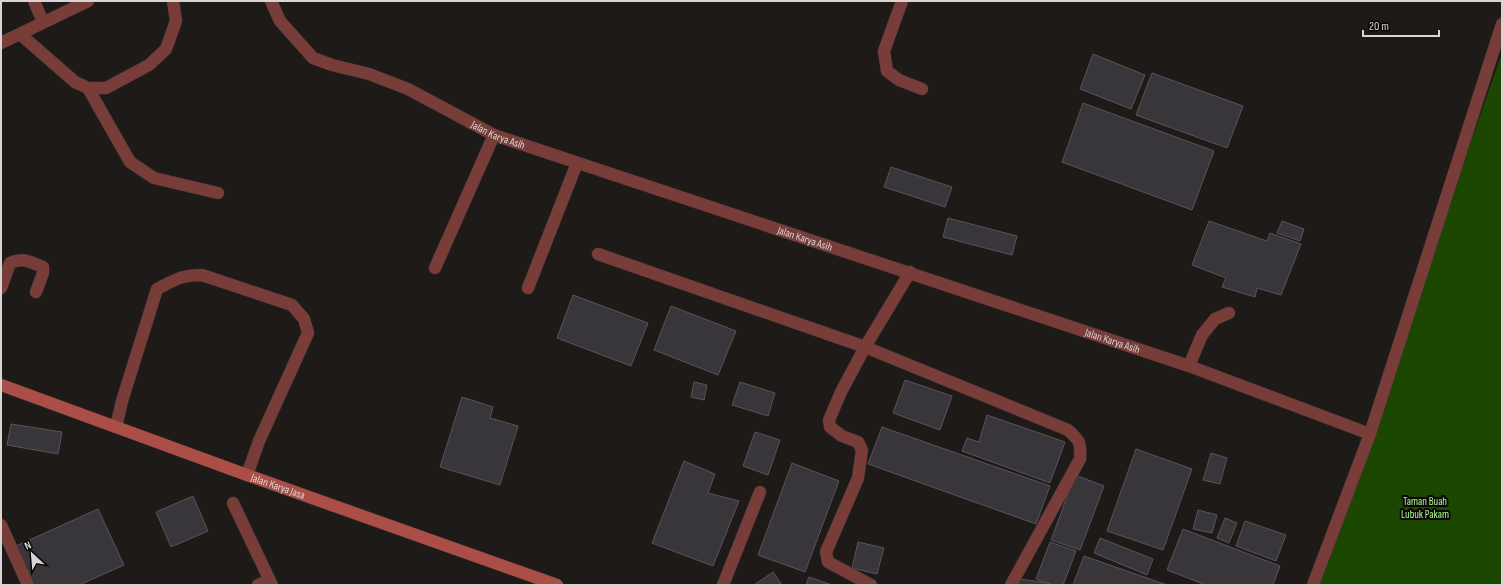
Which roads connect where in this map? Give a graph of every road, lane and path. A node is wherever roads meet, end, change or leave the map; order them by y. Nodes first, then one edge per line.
1 (34, 1) edge
2 (88, 1) edge
3 (173, 1) edge
4 (271, 1) edge
5 (902, 1) edge
6 (43, 22) junction
7 (1502, 24) edge
8 (20, 34) junction
9 (1, 43) edge
10 (88, 88) junction
11 (922, 89) dead end
12 (494, 135) junction
13 (577, 163) junction
14 (218, 193) dead end
15 (598, 254) dead end
16 (435, 268) dead end
17 (910, 272) junction
18 (1, 288) edge
19 (528, 288) dead end
20 (36, 292) dead end
21 (1229, 313) dead end
22 (866, 347) junction
23 (1189, 366) junction
24 (1, 385) edge
25 (116, 427) junction
26 (1370, 434) junction
27 (246, 475) junction
28 (760, 492) dead end
29 (233, 503) dead end
30 (1, 525) edge
31 (266, 583) edge
32 (28, 585) edge
33 (557, 585) edge
34 (723, 585) edge
35 (871, 585) edge
36 (1011, 585) edge
37 (1313, 585) edge

1 - 6 street
2 - 6 street
3 - 10 street
4 - 12 street, Jalan Karya Asih
5 - 11 street
6 - 8 street
7 - 26 street
8 - 9 street
8 - 10 street
10 - 14 street
12 - 13 street, Jalan Karya Asih
12 - 16 street
13 - 17 street, Jalan Karya Asih
13 - 19 street
15 - 22 street
17 - 22 street
17 - 23 street, Jalan Karya Asih
18 - 20 street
21 - 23 street
22 - 35 street
22 - 36 street
23 - 26 street, Jalan Karya Asih
24 - 25 street, Jalan Karya Jasa
25 - 27 street, Jalan Karya Jasa
25 - 27 street
26 - 37 street
27 - 33 street, Jalan Karya Jasa
28 - 34 street
29 - 31 street
30 - 32 street

